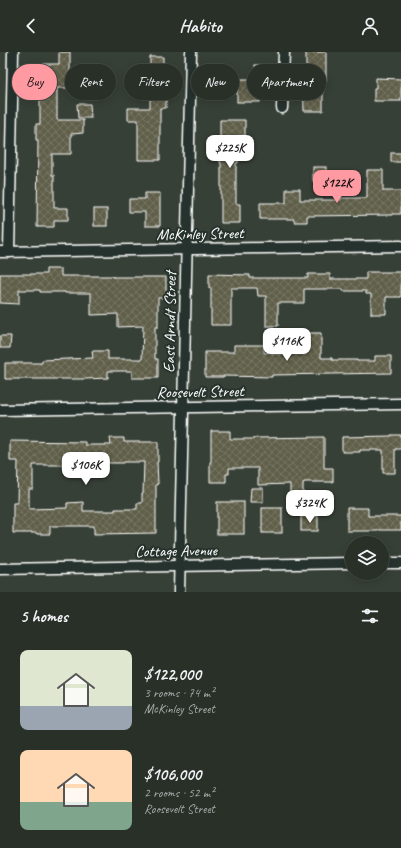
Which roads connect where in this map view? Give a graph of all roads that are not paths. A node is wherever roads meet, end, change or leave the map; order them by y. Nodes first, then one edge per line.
1 (13, 52) edge
2 (191, 52) edge
3 (284, 52) edge
4 (282, 108) dead end
5 (401, 246) edge
6 (186, 249) junction
7 (5, 252) edge
8 (401, 404) edge
9 (183, 408) junction
10 (0, 410) edge
11 (401, 562) edge
12 (345, 563) edge
13 (389, 563) edge
14 (180, 566) junction
15 (0, 569) edge
16 (179, 592) edge

1 - 7 street
2 - 6 street, East Arndt Street
3 - 4 street
5 - 6 street, McKinley Street
6 - 7 street, McKinley Street
6 - 9 street, East Arndt Street
8 - 9 street, Roosevelt Street
9 - 10 street, Roosevelt Street
9 - 14 street, East Arndt Street
11 - 13 street
12 - 14 street, Cottage Avenue
14 - 15 street, Cottage Avenue
14 - 16 street, East Arndt Street

